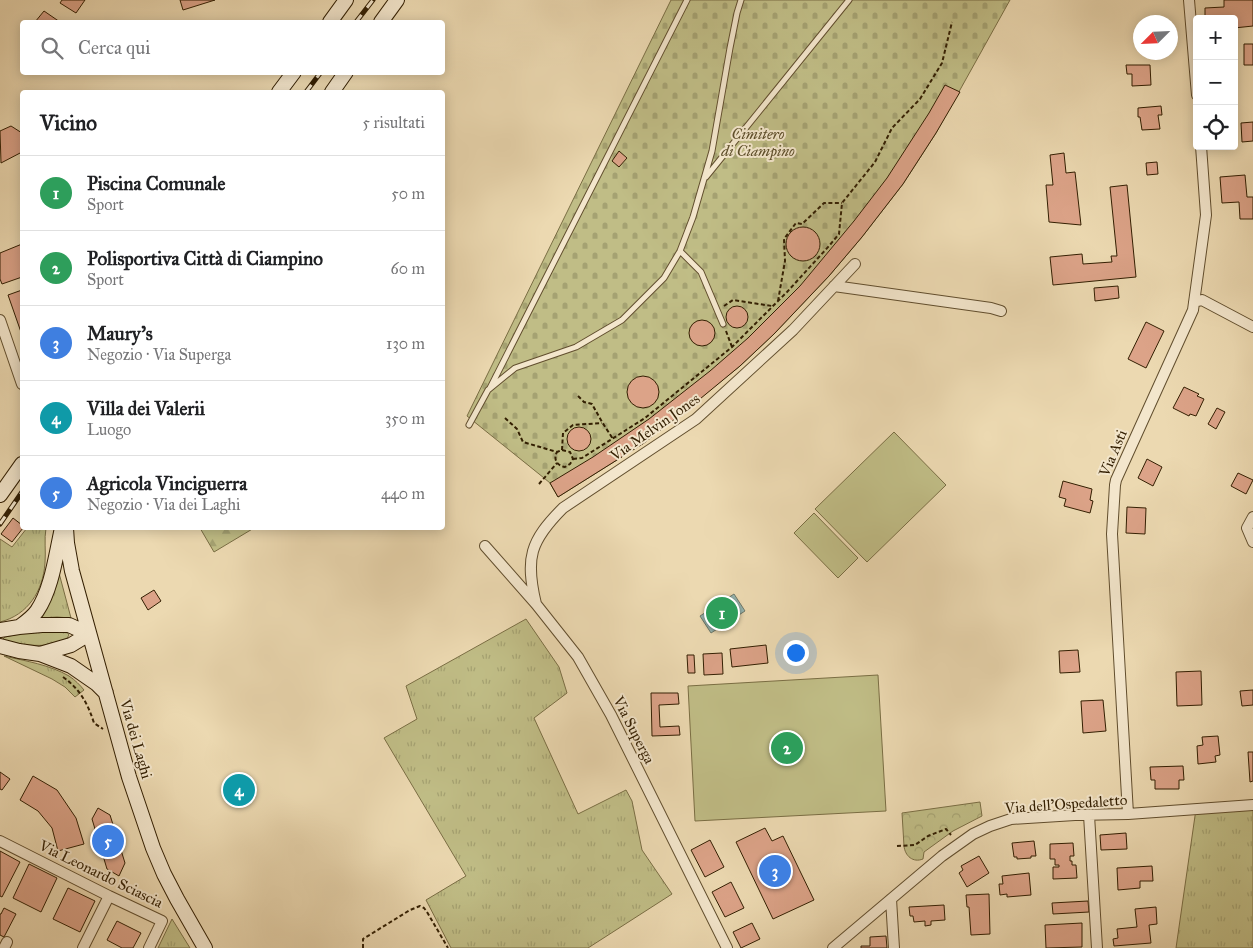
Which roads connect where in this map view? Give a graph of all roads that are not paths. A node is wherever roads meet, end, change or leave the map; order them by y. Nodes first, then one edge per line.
1 (346, 0) edge
2 (397, 0) edge
3 (687, 0) edge
4 (741, 0) edge
5 (849, 0) edge
6 (1189, 0) edge
7 (331, 20) edge
8 (382, 20) edge
9 (1194, 60) edge
10 (292, 75) edge
11 (344, 75) edge
12 (280, 90) edge
13 (333, 90) edge
14 (1201, 150) edge
15 (704, 179) junction
16 (680, 251) junction
17 (855, 264) dead end
18 (834, 286) junction
19 (1194, 302) junction
20 (1001, 311) dead end
21 (0, 320) edge
22 (723, 324) road end
23 (1253, 326) edge
24 (20, 378) edge
25 (488, 390) junction
26 (469, 425) dead end
27 (20, 467) edge
28 (0, 495) edge
29 (1253, 517) edge
30 (63, 530) edge
31 (64, 530) edge
32 (1253, 542) edge
33 (485, 546) dead end
34 (536, 604) junction
35 (19, 627) junction
36 (0, 630) edge
37 (90, 634) junction
38 (0, 646) edge
39 (40, 654) junction
40 (106, 692) junction
41 (1253, 805) edge
42 (1128, 814) junction
43 (1089, 815) junction
44 (0, 841) edge
45 (110, 896) junction
46 (891, 899) junction
47 (83, 948) edge
48 (149, 948) edge
49 (205, 948) edge
50 (726, 948) edge
51 (833, 948) edge
52 (894, 948) edge
53 (1097, 948) edge

1 - 7 main road
2 - 8 main road
3 - 25 lane
4 - 15 lane
5 - 15 lane
6 - 9 street
10 - 12 main road
11 - 13 main road
14 - 19 street, Via Asti
15 - 16 lane
16 - 22 lane
16 - 25 lane
17 - 18 street, Via Melvin Jones
18 - 20 street
18 - 34 street, Via Melvin Jones
19 - 23 street
19 - 42 street, Via Asti
21 - 24 street
25 - 26 lane
27 - 28 main road
29 - 32 street
30 - 35 main road
31 - 37 main road, Via dei Laghi
33 - 34 street, Via Superga
34 - 50 street, Via Superga
35 - 36 main road
35 - 37 main road
37 - 39 main road
37 - 40 main road, Via dei Laghi
38 - 39 main road
39 - 40 main road
40 - 49 main road, Via dei Laghi
41 - 42 street, Via dell'Ospedaletto
42 - 43 street, Via dell'Ospedaletto
43 - 46 street, Via dell'Ospedaletto
43 - 53 street
44 - 45 street, Via Leonardo Sciascia
45 - 47 street
45 - 48 street, Via Leonardo Sciascia
46 - 51 street, Via dell'Ospedaletto
46 - 52 street

